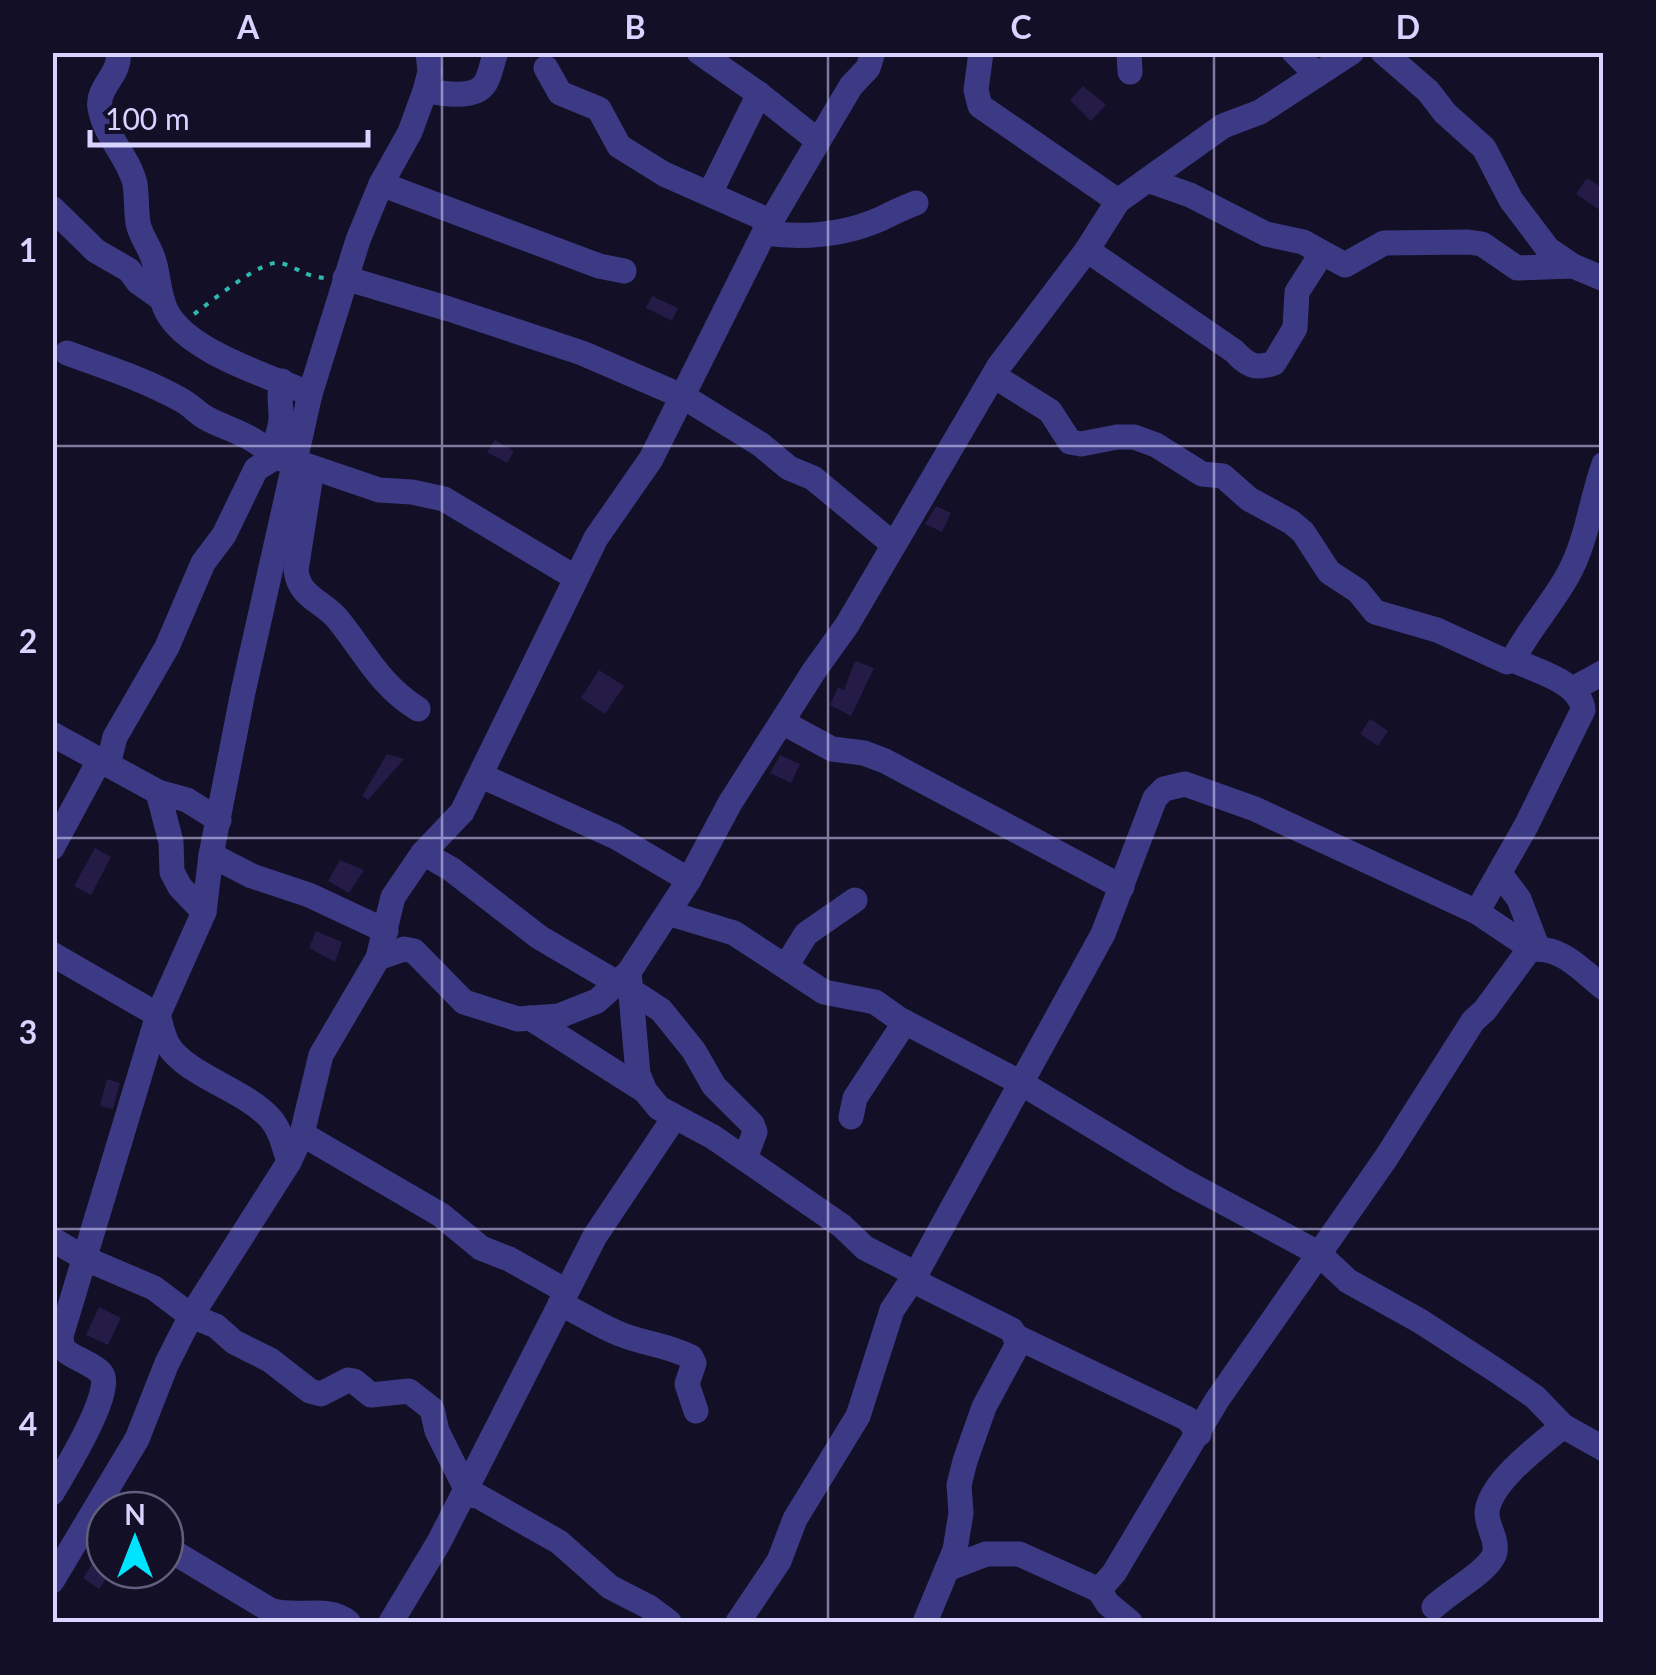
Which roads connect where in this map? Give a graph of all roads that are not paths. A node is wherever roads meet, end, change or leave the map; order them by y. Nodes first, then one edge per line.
1 (118, 52) edge
2 (428, 52) edge
3 (496, 52) edge
4 (699, 52) edge
5 (873, 52) edge
6 (981, 52) edge
7 (1294, 52) edge
8 (1352, 52) edge
9 (1383, 52) edge
10 (546, 68) dead end
11 (1317, 75) junction
12 (425, 91) junction
13 (759, 94) junction
14 (817, 140) junction
15 (1150, 181) junction
16 (381, 184) junction
17 (710, 193) junction
18 (1118, 201) junction
19 (916, 204) dead end
20 (52, 208) edge
21 (768, 227) junction
22 (1088, 250) junction
23 (1322, 253) junction
24 (1593, 270) edge
25 (624, 271) dead end
26 (345, 278) junction
27 (168, 310) junction
28 (66, 352) dead end
29 (994, 376) junction
30 (282, 382) junction
31 (310, 394) junction
32 (684, 398) junction
33 (293, 463) junction
34 (1604, 464) edge
35 (893, 544) junction
36 (576, 578) junction
37 (1513, 660) junction
38 (1604, 672) edge
39 (1572, 688) junction
40 (418, 709) dead end
41 (782, 722) junction
42 (52, 734) edge
43 (96, 759) junction
44 (52, 760) edge
45 (482, 776) junction
46 (158, 792) junction
47 (219, 820) junction
48 (52, 848) edge
49 (424, 853) junction
50 (211, 855) junction
51 (1500, 874) junction
52 (689, 880) junction
53 (1122, 886) junction
54 (855, 900) dead end
55 (204, 912) junction
56 (1477, 912) junction
57 (668, 913) junction
58 (386, 930) junction
59 (1534, 950) junction
60 (52, 954) edge
61 (378, 958) junction
62 (786, 966) junction
63 (625, 982) junction
64 (1604, 988) edge
65 (158, 1014) junction
66 (530, 1018) junction
67 (905, 1022) junction
68 (1022, 1084) junction
69 (645, 1092) junction
70 (851, 1116) dead end
71 (674, 1118) junction
72 (302, 1134) junction
73 (744, 1158) junction
74 (289, 1162) junction
75 (52, 1239) edge
76 (1318, 1253) junction
77 (86, 1259) junction
78 (909, 1278) junction
79 (1348, 1281) junction
80 (1292, 1292) junction
81 (563, 1298) junction
82 (191, 1316) junction
83 (1017, 1338) junction
84 (696, 1411) dead end
85 (1200, 1421) junction
86 (1563, 1426) junction
87 (1604, 1449) edge
88 (56, 1480) edge
89 (471, 1488) junction
90 (112, 1490) edge
91 (85, 1533) edge
92 (185, 1559) edge
93 (947, 1568) junction
94 (52, 1581) edge
95 (1099, 1590) junction
96 (1434, 1607) dead end
97 (348, 1622) edge
98 (391, 1622) edge
99 (669, 1622) edge
100 (738, 1622) edge
101 (926, 1622) edge
102 (1130, 1622) edge

1 - 27 street
2 - 12 street
3 - 12 street
4 - 13 street
5 - 14 street
6 - 18 street
7 - 11 street
8 - 11 street
9 - 24 street
10 - 17 street
11 - 15 street
12 - 16 street
13 - 14 street
13 - 17 street
14 - 21 street
15 - 18 street
15 - 23 street
16 - 25 street
16 - 26 street
17 - 21 street
18 - 22 street
19 - 21 street
20 - 27 street
21 - 32 street
22 - 23 street
22 - 29 street
23 - 24 street
26 - 31 street
26 - 32 street
27 - 30 street
28 - 33 street
29 - 35 street
29 - 37 street
30 - 31 street
30 - 33 street
31 - 33 street
32 - 35 street
32 - 36 street
33 - 36 street
33 - 40 street
33 - 43 street
33 - 47 street
34 - 37 street
35 - 41 street
36 - 45 street
37 - 39 street
38 - 39 street
39 - 51 street
41 - 52 street
41 - 53 street
42 - 43 street
43 - 44 street
43 - 46 street
43 - 48 street
45 - 49 street
45 - 52 street
46 - 47 street
46 - 55 street
47 - 50 street
49 - 58 street
49 - 63 street
50 - 55 street
50 - 58 street
51 - 56 street
51 - 59 street
52 - 57 street
53 - 56 street
53 - 68 street
54 - 62 street
55 - 65 street
56 - 59 street
57 - 62 street
57 - 63 street
58 - 61 street
59 - 64 street
59 - 76 street
60 - 65 street
61 - 66 street
61 - 72 street
62 - 67 street
63 - 66 street
63 - 69 street
63 - 73 street
65 - 74 street
65 - 77 street
66 - 69 street
67 - 68 street
67 - 70 street
68 - 76 street
68 - 78 street
69 - 71 street
71 - 73 street
71 - 81 street
72 - 74 street
72 - 81 street
73 - 78 street
74 - 82 street
75 - 77 street
76 - 79 street
76 - 80 street
77 - 82 street
77 - 88 street
78 - 83 street
78 - 100 street
79 - 80 street
79 - 86 street
80 - 85 street
81 - 84 street
81 - 89 street
82 - 89 street
82 - 90 street
83 - 85 street
83 - 93 street
85 - 95 street
86 - 87 street
86 - 96 street
89 - 98 street
89 - 99 street
91 - 94 street
92 - 97 street
93 - 95 street
93 - 101 street
95 - 102 street

